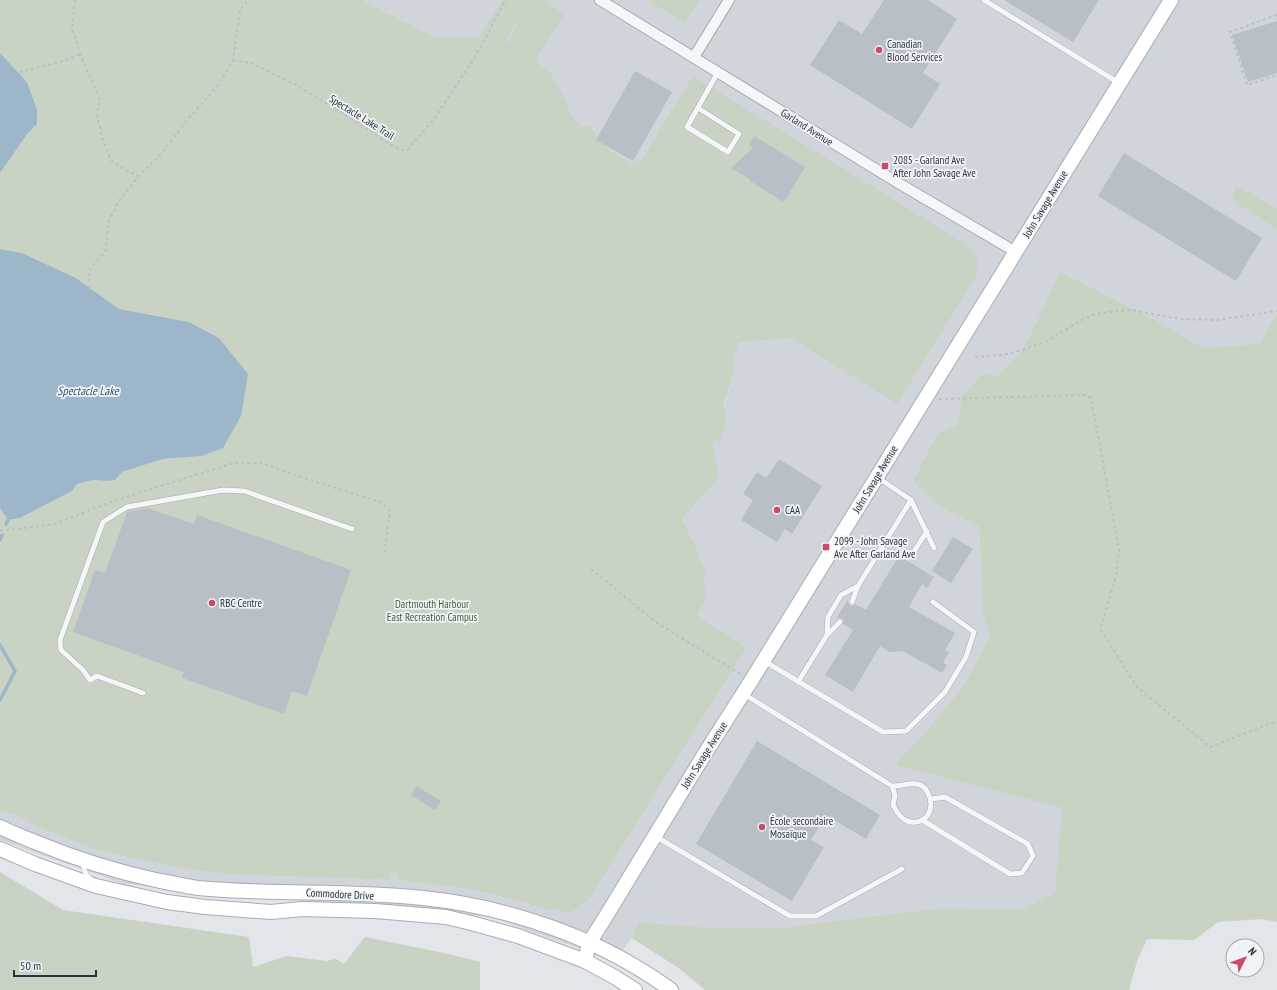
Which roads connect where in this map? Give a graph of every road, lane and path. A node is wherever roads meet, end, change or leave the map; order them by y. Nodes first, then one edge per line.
1 (75, 0) edge
2 (248, 0) edge
3 (506, 0) edge
4 (600, 0) edge
5 (729, 0) edge
6 (984, 0) edge
7 (1171, 0) edge
8 (1277, 15) edge
9 (80, 54) junction
10 (694, 57) junction
11 (233, 60) junction
12 (19, 72) dead end
13 (718, 72) junction
14 (1277, 75) edge
15 (1119, 83) junction
16 (698, 108) junction
17 (139, 176) junction
18 (1016, 252) junction
19 (90, 288) dead end
20 (1277, 311) edge
21 (975, 357) dead end
22 (924, 400) junction
23 (876, 477) junction
24 (911, 500) junction
25 (352, 529) dead end
26 (926, 531) junction
27 (934, 548) dead end
28 (911, 556) dead end
29 (591, 570) dead end
30 (858, 586) junction
31 (852, 602) dead end
32 (933, 602) dead end
33 (840, 622) dead end
34 (827, 635) junction
35 (763, 661) junction
36 (751, 680) junction
37 (798, 682) junction
38 (142, 693) dead end
39 (743, 694) junction
40 (1277, 721) edge
41 (892, 786) junction
42 (931, 799) junction
43 (922, 820) junction
44 (0, 827) edge
45 (655, 836) junction
46 (0, 849) edge
47 (82, 860) junction
48 (902, 869) dead end
49 (96, 886) junction
50 (363, 903) junction
51 (589, 943) junction
52 (585, 961) junction
53 (635, 990) edge
54 (671, 990) edge

1 - 9 path
2 - 11 path
3 - 11 path, Spectacle Lake Trail
4 - 10 street, Garland Avenue
5 - 10 street
6 - 15 lane
7 - 15 main road, John Savage Avenue
8 - 14 path
9 - 12 path
9 - 17 path
10 - 13 street, Garland Avenue
11 - 17 path
13 - 16 lane
13 - 18 street, Garland Avenue
15 - 18 main road, John Savage Avenue
16 - 16 lane
17 - 19 path
18 - 22 main road, John Savage Avenue
20 - 21 path
22 - 23 main road, John Savage Avenue
22 - 40 path
23 - 24 lane
23 - 35 main road, John Savage Avenue
24 - 26 lane
24 - 30 lane
25 - 38 lane
26 - 27 lane
26 - 28 lane
29 - 36 path
30 - 31 lane
30 - 34 lane
32 - 37 lane
33 - 34 lane
34 - 37 lane
35 - 36 main road, John Savage Avenue
35 - 37 lane
36 - 39 main road, John Savage Avenue
39 - 41 lane
39 - 45 main road, John Savage Avenue
41 - 42 lane
41 - 43 lane
42 - 43 lane
42 - 43 lane
44 - 47 main road, Commodore Drive
45 - 48 lane
45 - 51 main road, John Savage Avenue
46 - 49 main road, Commodore Drive
47 - 49 lane
47 - 50 main road, Commodore Drive
49 - 50 main road, Commodore Drive
50 - 51 main road, Commodore Drive
50 - 52 main road, Commodore Drive
51 - 52 main road, John Savage Avenue
51 - 54 main road, Commodore Drive
52 - 53 main road, Commodore Drive

